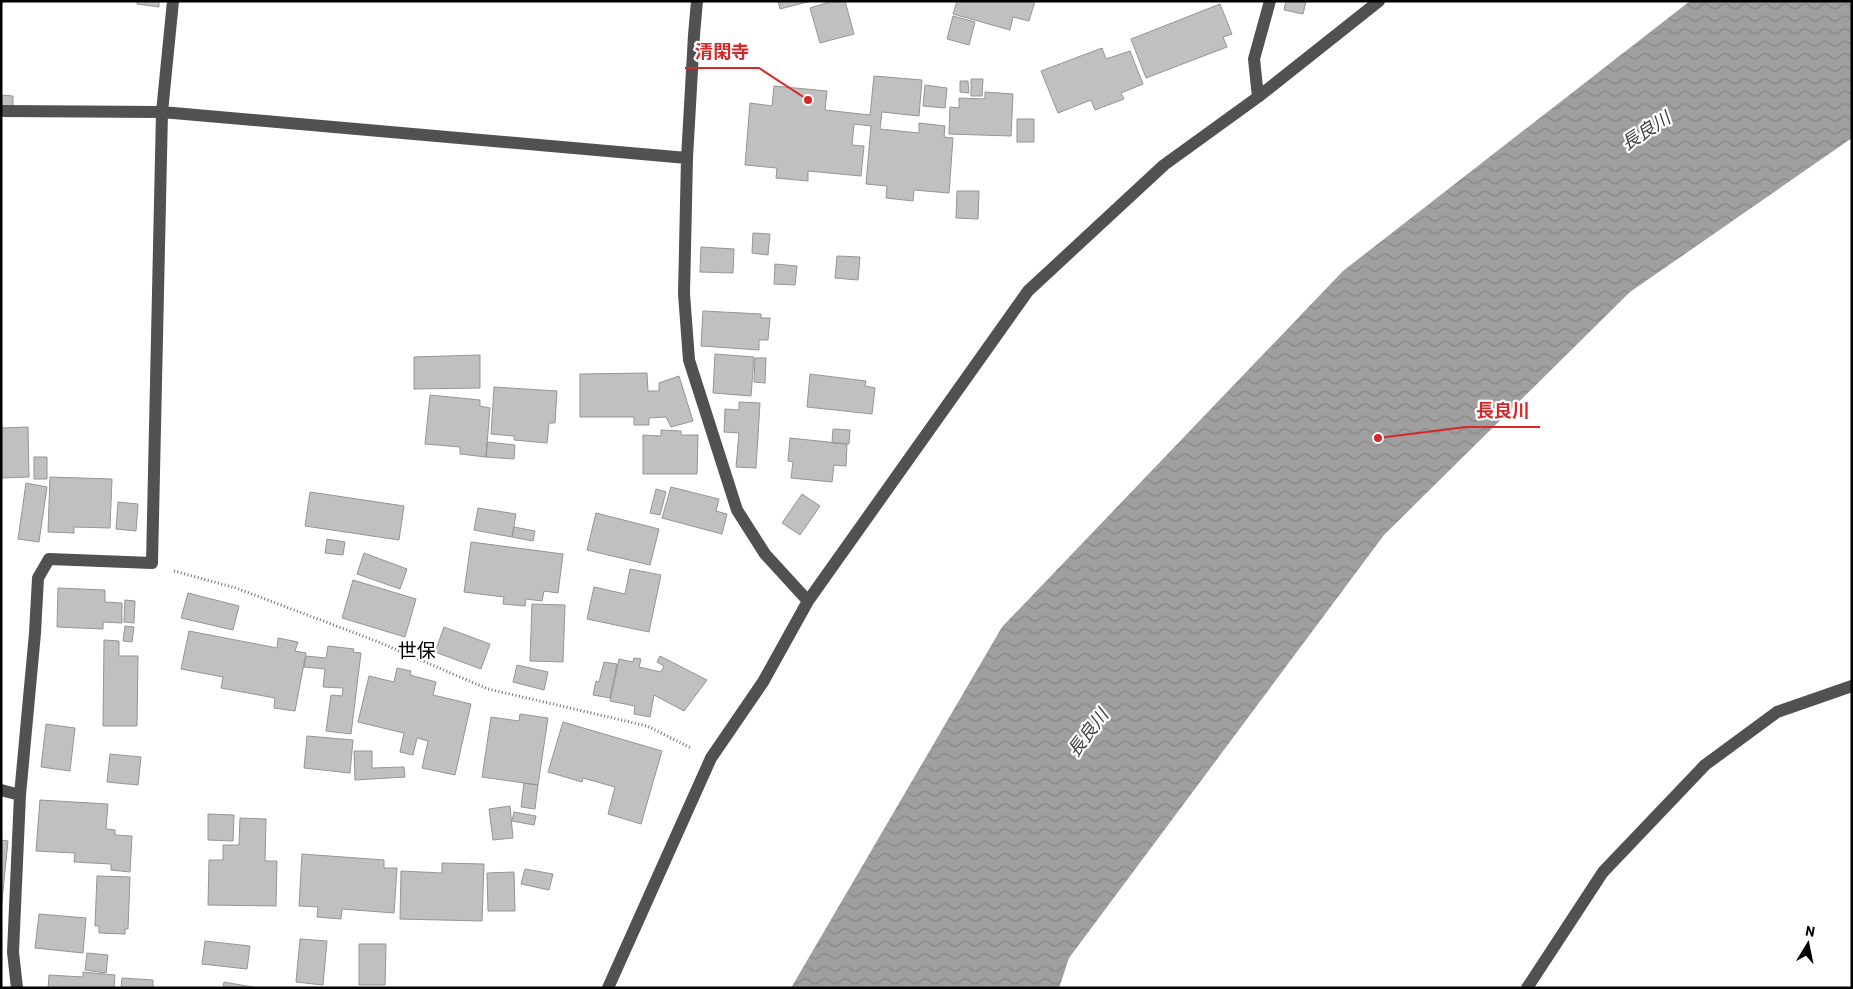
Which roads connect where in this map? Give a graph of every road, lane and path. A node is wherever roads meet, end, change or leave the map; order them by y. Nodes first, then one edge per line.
1 (173, 1) edge
2 (697, 1) edge
3 (1270, 1) edge
4 (1380, 1) edge
5 (1258, 96) junction
6 (1, 111) edge
7 (162, 112) junction
8 (687, 158) junction
9 (152, 563) junction
10 (808, 601) junction
11 (1852, 686) edge
12 (711, 758) junction
13 (1, 790) edge
14 (20, 795) junction
15 (17, 988) edge
16 (608, 988) edge
17 (1527, 988) edge

1 - 7 street
2 - 8 street
3 - 5 street
4 - 5 street
5 - 10 street
6 - 7 street
7 - 8 street
7 - 9 street
8 - 10 street
9 - 12 path
9 - 14 street
10 - 12 street
11 - 17 street
12 - 16 street
13 - 14 street
14 - 15 street

